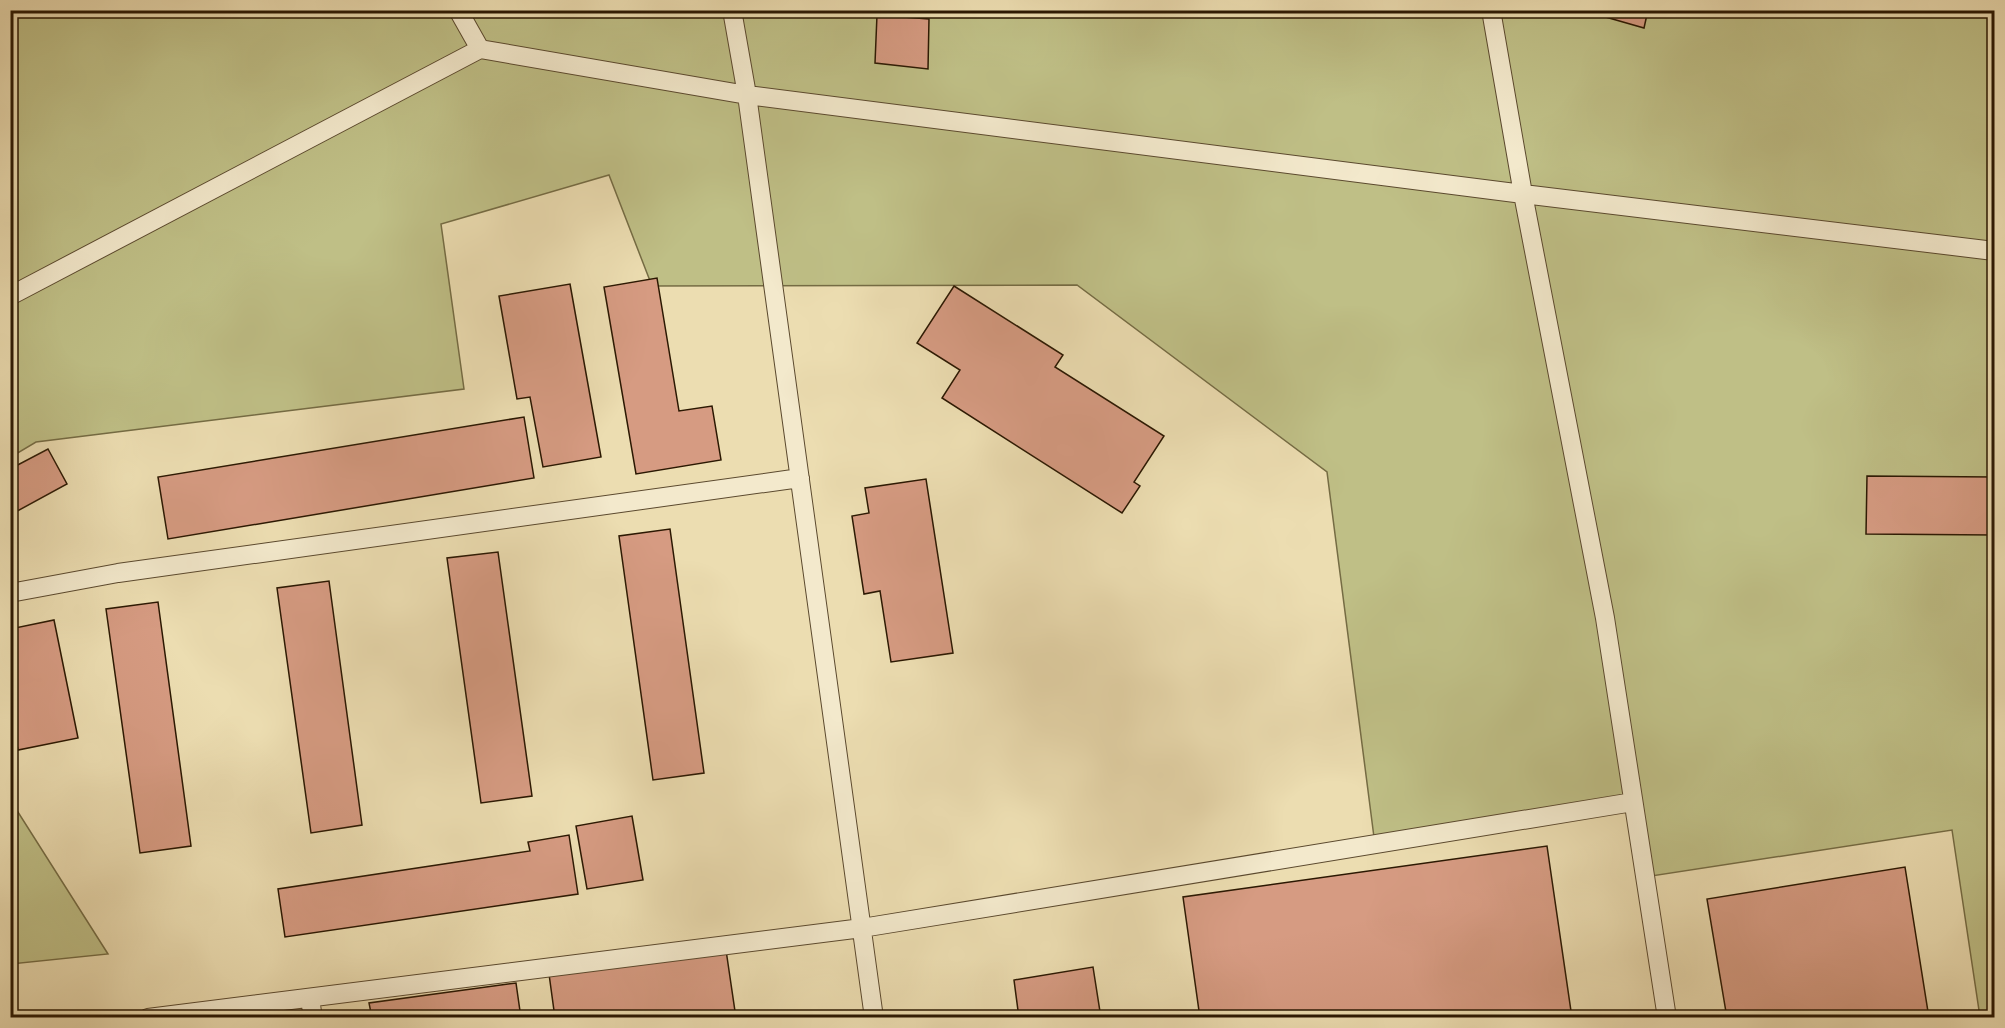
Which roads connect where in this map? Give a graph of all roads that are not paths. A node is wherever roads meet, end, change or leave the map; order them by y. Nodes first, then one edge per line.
1 (458, 10) edge
2 (732, 10) edge
3 (1491, 10) edge
4 (480, 49) junction
5 (747, 95) junction
6 (1523, 195) junction
7 (1995, 251) edge
8 (10, 296) edge
9 (800, 477) junction
10 (10, 593) edge
11 (1633, 802) junction
12 (862, 928) junction
13 (310, 999) junction
14 (148, 1017) edge
15 (313, 1017) edge
16 (874, 1017) edge
17 (1667, 1017) edge

1 - 4 lane
2 - 5 lane
3 - 6 lane
4 - 5 lane
4 - 8 lane
5 - 6 lane
5 - 9 lane
6 - 7 lane
6 - 11 lane
9 - 10 lane
9 - 12 lane
11 - 12 lane
11 - 17 lane
12 - 13 lane
12 - 16 lane
13 - 14 lane
13 - 15 lane

